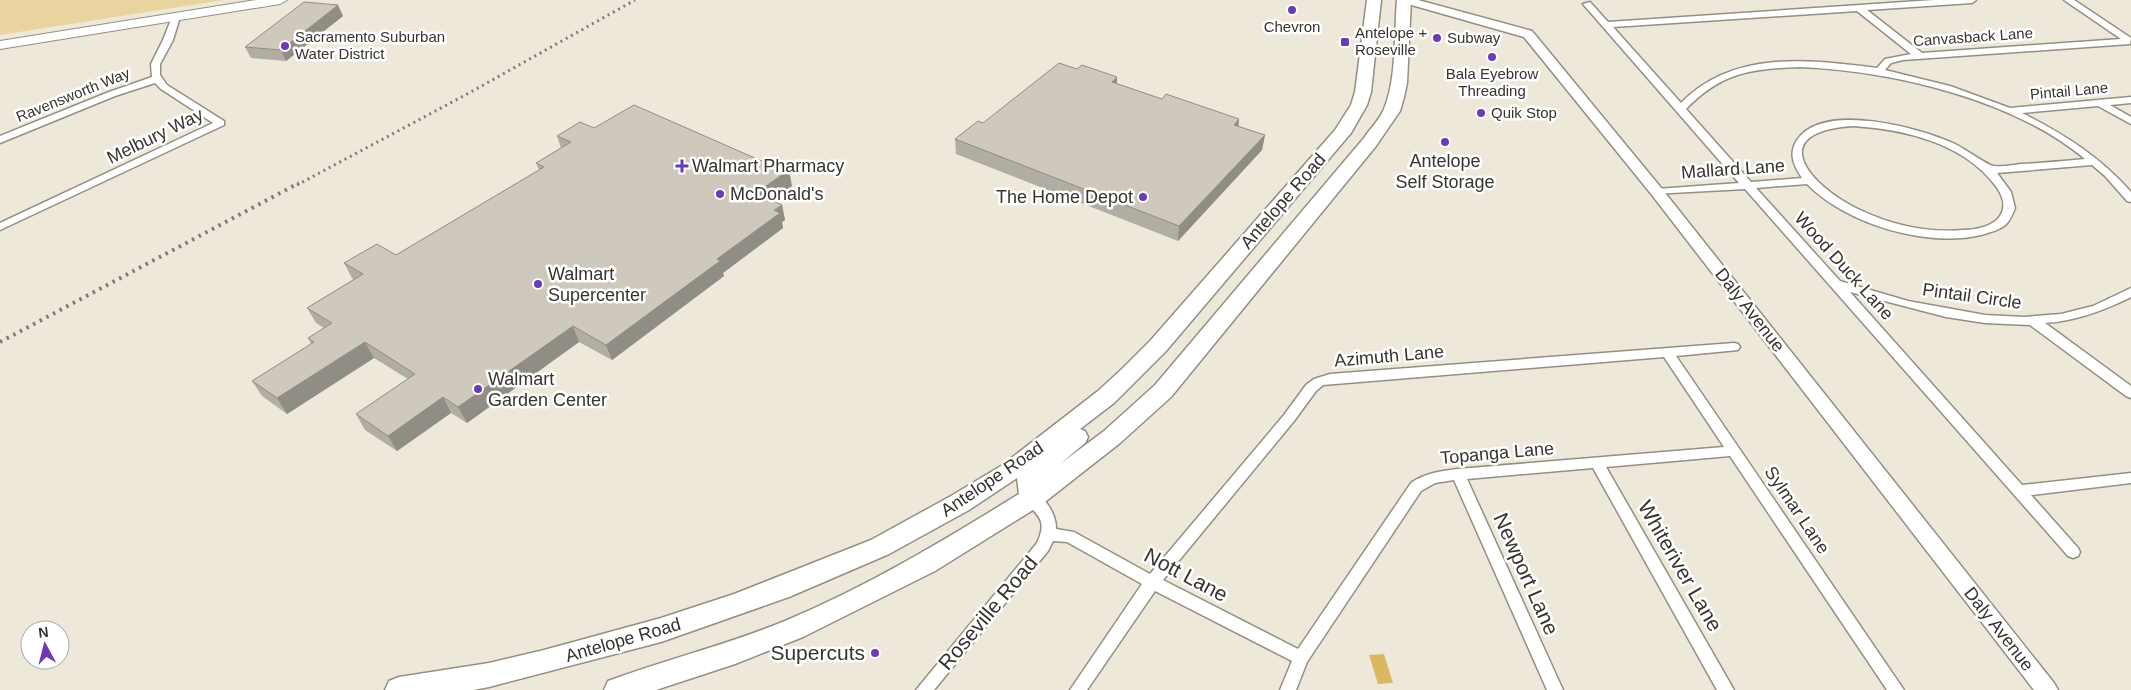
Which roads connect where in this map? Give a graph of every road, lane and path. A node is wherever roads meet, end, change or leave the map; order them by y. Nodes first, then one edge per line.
1 (280, 0) edge
2 (1374, 0) edge
3 (1404, 0) edge
4 (1972, 0) edge
5 (2068, 0) edge
6 (1587, 4) dead end
7 (1859, 8) junction
8 (176, 17) junction
9 (1607, 25) junction
10 (2130, 41) edge
11 (0, 45) edge
12 (1920, 56) junction
13 (1879, 71) junction
14 (157, 79) junction
15 (2131, 100) edge
16 (2100, 103) junction
17 (1681, 109) junction
18 (2010, 111) junction
19 (2131, 121) edge
20 (0, 140) edge
21 (2094, 162) junction
22 (1989, 170) junction
23 (1810, 182) junction
24 (1750, 186) junction
25 (1657, 192) junction
26 (2131, 199) edge
27 (1264, 223) junction
28 (0, 227) edge
29 (1836, 284) junction
30 (2131, 292) edge
31 (1199, 298) junction
32 (1239, 301) junction
33 (2035, 322) junction
34 (1734, 347) dead end
35 (1666, 352) junction
36 (2131, 394) edge
37 (1106, 396) junction
38 (1154, 398) junction
39 (1734, 451) junction
40 (1597, 463) junction
41 (1458, 474) junction
42 (2131, 478) edge
43 (2020, 491) junction
44 (1032, 498) junction
45 (1049, 535) junction
46 (2073, 552) dead end
47 (1152, 582) junction
48 (1301, 658) junction
49 (488, 682) edge
50 (400, 690) edge
51 (618, 690) edge
52 (924, 690) edge
53 (1078, 690) edge
54 (1288, 690) edge
55 (1555, 690) edge
56 (1726, 690) edge
57 (1896, 690) edge
58 (2047, 690) edge

1 - 8 main road
2 - 27 main road, Antelope Road
3 - 25 street, Daly Avenue
3 - 32 main road, Antelope Road
4 - 7 street
5 - 10 street
6 - 9 street, Wood Duck Lane
7 - 9 street
7 - 12 street
8 - 11 main road
8 - 14 street
9 - 17 street, Wood Duck Lane
10 - 12 street, Canvasback Lane
12 - 13 street, Canvasback Lane
13 - 17 street
13 - 18 street
14 - 20 street, Ravensworth Way
14 - 28 street, Melbury Way
15 - 16 street, Pintail Lane
16 - 18 street, Pintail Lane
16 - 19 street
17 - 24 street, Wood Duck Lane
18 - 21 street
21 - 22 street
21 - 26 street
22 - 23 street, Mallard Lane
22 - 23 street, Mallard Lane
23 - 24 street, Mallard Lane
24 - 25 street, Mallard Lane
24 - 29 street, Wood Duck Lane
25 - 58 street, Daly Avenue
27 - 31 main road, Antelope Road
27 - 32 main road
29 - 33 street, Pintail Circle
29 - 43 street, Wood Duck Lane
30 - 33 street, Pintail Circle
31 - 37 main road, Antelope Road
31 - 38 main road
32 - 38 main road, Antelope Road
33 - 36 street
34 - 35 street, Azimuth Lane
35 - 39 street, Sylmar Lane
35 - 47 street, Azimuth Lane
37 - 44 main road
37 - 49 main road, Antelope Road
38 - 44 main road, Antelope Road
39 - 40 street, Topanga Lane
39 - 57 street, Sylmar Lane
40 - 41 street, Topanga Lane
40 - 56 street, Whiteriver Lane
41 - 48 street, Topanga Lane
41 - 55 street, Newport Lane
42 - 43 street
43 - 46 street, Wood Duck Lane
44 - 45 street
44 - 51 main road, Antelope Road
45 - 47 street, Nott Lane
45 - 52 street, Roseville Road
47 - 48 street, Nott Lane
47 - 53 street, Azimuth Lane
48 - 54 street, Topanga Lane
49 - 50 main road, Antelope Road

